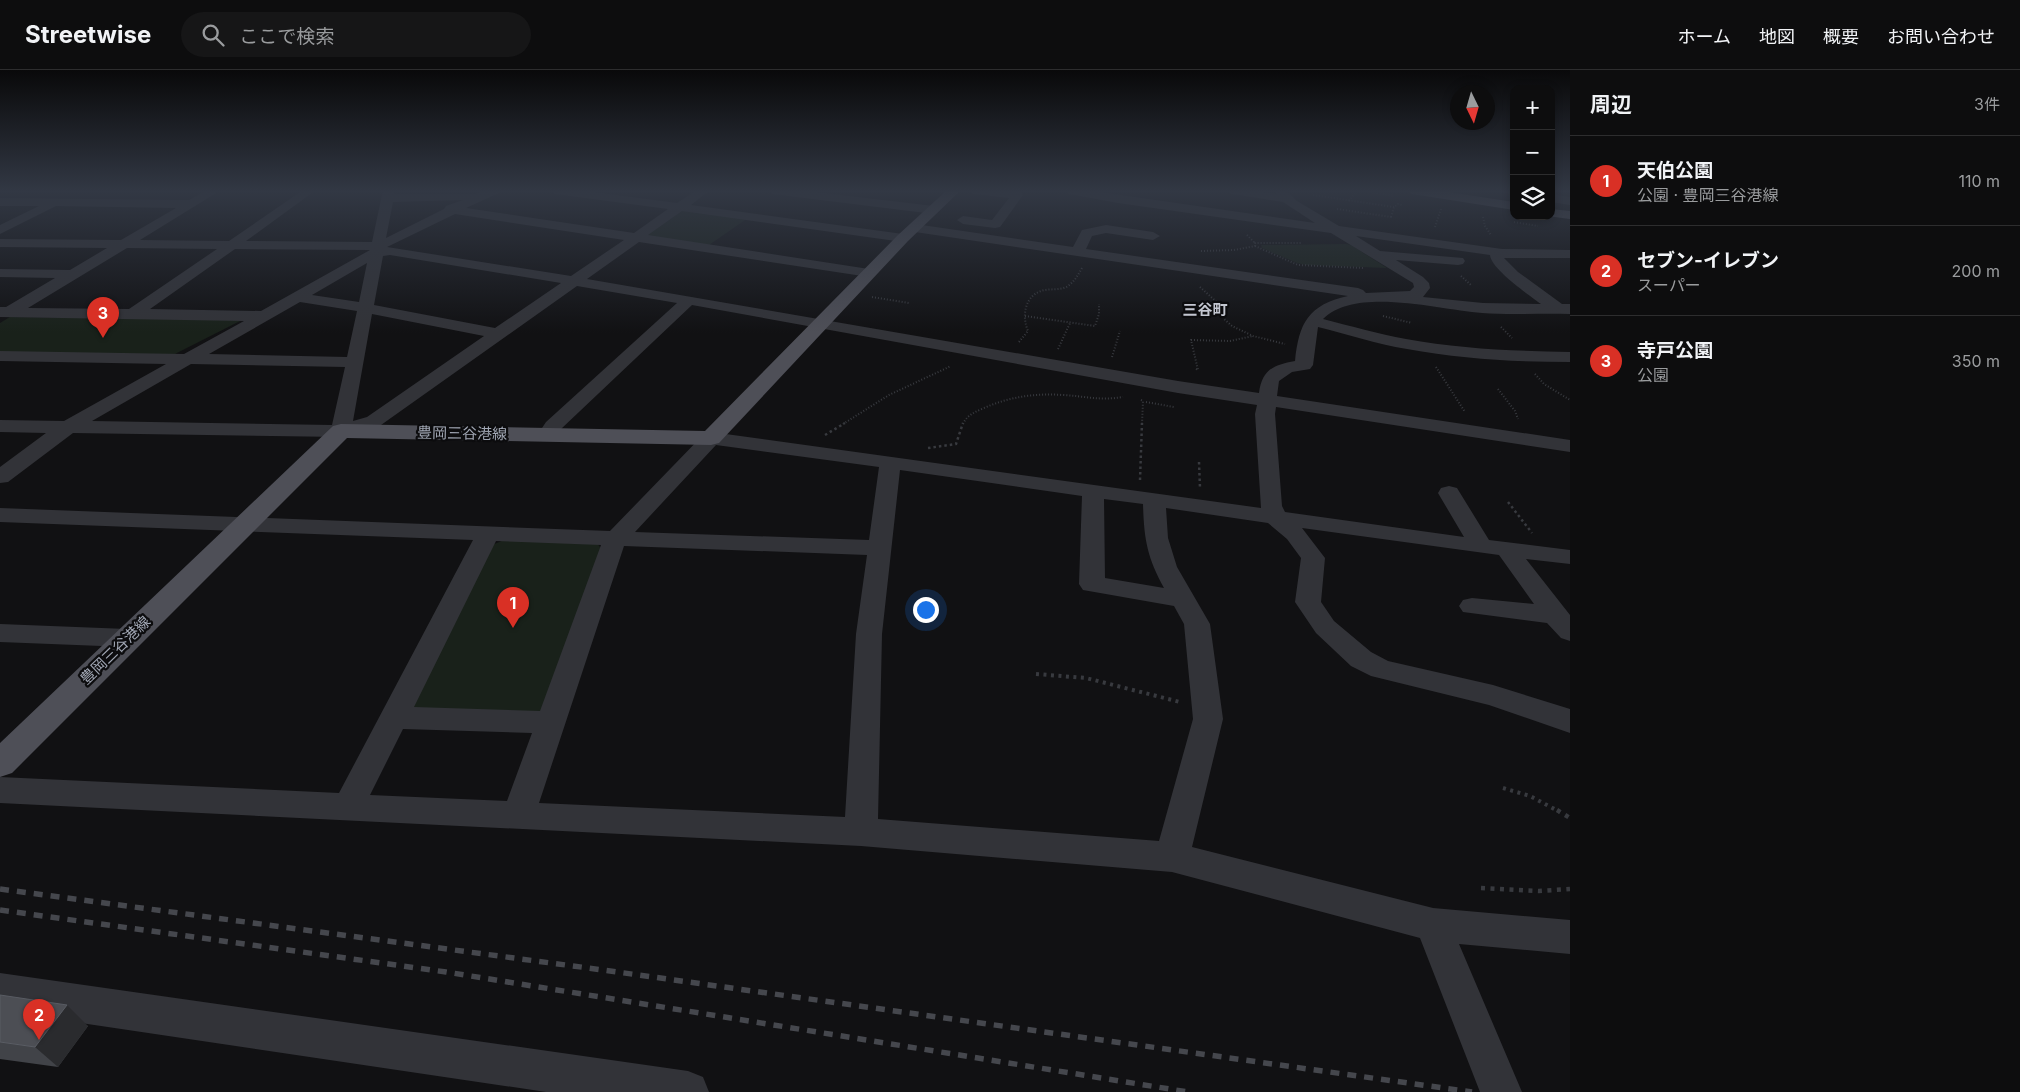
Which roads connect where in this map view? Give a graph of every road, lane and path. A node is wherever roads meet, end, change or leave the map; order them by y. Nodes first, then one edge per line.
1 (135, 238) edge
2 (242, 238) edge
3 (380, 238) edge
4 (398, 238) edge
5 (635, 238) edge
6 (640, 238) edge
7 (905, 238) edge
8 (988, 238) edge
9 (1086, 238) edge
10 (1346, 238) edge
11 (1402, 238) edge
12 (1431, 238) edge
13 (1492, 238) edge
14 (1430, 242) junction
15 (0, 243) edge
16 (1305, 243) dead end
17 (124, 244) junction
18 (232, 245) junction
19 (1255, 246) junction
20 (378, 249) junction
21 (1373, 254) junction
22 (1501, 254) junction
23 (1570, 254) edge
24 (1082, 258) junction
25 (1195, 270) junction
26 (1399, 270) junction
27 (0, 273) edge
28 (869, 273) junction
29 (74, 274) junction
30 (573, 282) junction
31 (849, 294) junction
32 (296, 297) junction
33 (1386, 297) junction
34 (689, 300) junction
35 (908, 303) dead end
36 (1099, 304) dead end
37 (365, 308) junction
38 (1483, 308) junction
39 (1564, 309) edge
40 (3, 314) edge
41 (133, 314) junction
42 (261, 316) junction
43 (1025, 316) junction
44 (1312, 321) junction
45 (1070, 323) junction
46 (819, 324) junction
47 (499, 334) junction
48 (1406, 344) junction
49 (1306, 348) junction
50 (978, 352) junction
51 (0, 356) edge
52 (1525, 356) junction
53 (1570, 357) edge
54 (1007, 358) junction
55 (188, 359) junction
56 (356, 362) junction
57 (1050, 366) junction
58 (1498, 389) dead end
59 (1126, 396) dead end
60 (1570, 400) edge
61 (1143, 401) dead end
62 (1268, 402) junction
63 (1178, 408) dead end
64 (0, 426) edge
65 (67, 428) junction
66 (1478, 431) junction
67 (341, 432) junction
68 (548, 434) junction
69 (711, 438) junction
70 (1526, 438) junction
71 (1570, 446) edge
72 (801, 450) junction
73 (890, 462) junction
74 (1199, 462) dead end
75 (918, 466) junction
76 (0, 477) edge
77 (1093, 491) junction
78 (1448, 493) dead end
79 (1154, 499) junction
80 (1508, 502) dead end
81 (1200, 506) junction
82 (0, 515) edge
83 (1276, 518) junction
84 (248, 524) junction
85 (489, 532) junction
86 (617, 537) junction
87 (1481, 546) junction
88 (879, 548) junction
89 (1506, 549) junction
90 (1560, 556) edge
91 (1184, 599) junction
92 (1472, 606) dead end
93 (1562, 624) edge
94 (0, 633) edge
95 (127, 638) junction
96 (1036, 674) dead end
97 (1208, 709) junction
98 (394, 718) junction
99 (550, 722) junction
100 (1570, 722) edge
101 (0, 764) edge
102 (1504, 788) dead end
103 (0, 790) edge
104 (348, 807) junction
105 (518, 814) junction
106 (1570, 818) edge
107 (861, 832) junction
108 (1172, 857) junction
109 (1481, 888) dead end
110 (1570, 890) edge
111 (1433, 925) junction
112 (1570, 937) edge
113 (0, 992) edge
114 (592, 1085) edge
115 (688, 1092) edge
116 (1500, 1092) edge

1 - 17 street
2 - 18 street
3 - 20 street
4 - 20 street
5 - 30 street
6 - 28 street
7 - 28 main road
8 - 24 street
9 - 24 street
10 - 21 street
11 - 14 street
12 - 14 path
13 - 22 path
14 - 22 street
15 - 17 street
16 - 19 path
17 - 18 street
17 - 29 street
18 - 20 street
18 - 41 street
19 - 25 path
19 - 26 path
20 - 30 street
20 - 32 street
20 - 37 street
21 - 22 street
21 - 26 street
22 - 23 street
22 - 39 street
24 - 25 street
24 - 43 path
25 - 33 street
25 - 49 path
26 - 33 street
27 - 29 street
28 - 31 main road
29 - 40 street
30 - 34 street
30 - 47 street
31 - 35 path
31 - 46 main road
32 - 37 street
32 - 42 street
33 - 38 street
33 - 44 street
34 - 46 street
34 - 68 street
36 - 45 path
37 - 47 street
37 - 56 street
38 - 39 street
38 - 52 path
40 - 41 street
41 - 42 street
42 - 55 street
43 - 45 path
43 - 54 path
44 - 48 street
44 - 49 street
45 - 57 path
46 - 50 street
46 - 69 main road
47 - 67 street
48 - 52 street
48 - 66 path
49 - 62 street
50 - 54 street
50 - 72 path
51 - 55 street
52 - 53 street
52 - 60 path
54 - 57 street
55 - 56 street
55 - 65 street
56 - 67 street
57 - 62 street
58 - 70 path
59 - 75 path
61 - 63 path
62 - 66 street
62 - 83 street
64 - 65 street
65 - 67 street
65 - 76 street
66 - 70 street
67 - 68 main road, 豊岡三谷港線
67 - 84 main road, 豊岡三谷港線
68 - 69 main road, 豊岡三谷港線
69 - 72 street
69 - 86 street
70 - 71 street
72 - 73 street
73 - 75 street
73 - 88 street
74 - 81 path
75 - 77 street
77 - 79 street
77 - 91 street
78 - 87 street
79 - 81 street
79 - 91 street
80 - 90 path
81 - 83 street
82 - 84 street
83 - 87 street
83 - 100 street
84 - 85 street
84 - 95 main road, 豊岡三谷港線
85 - 86 street
85 - 98 street
86 - 88 street
86 - 99 street
87 - 89 street
88 - 107 street
89 - 90 street
89 - 93 street
91 - 97 street
92 - 93 street
94 - 95 street
95 - 101 main road, 豊岡三谷港線
96 - 97 path
97 - 108 street
98 - 99 street
98 - 104 street
99 - 105 street
102 - 106 path
103 - 104 street
104 - 105 street
105 - 107 street
107 - 108 street
108 - 111 street
109 - 110 path
111 - 112 street
111 - 116 street
113 - 114 street
114 - 115 street

